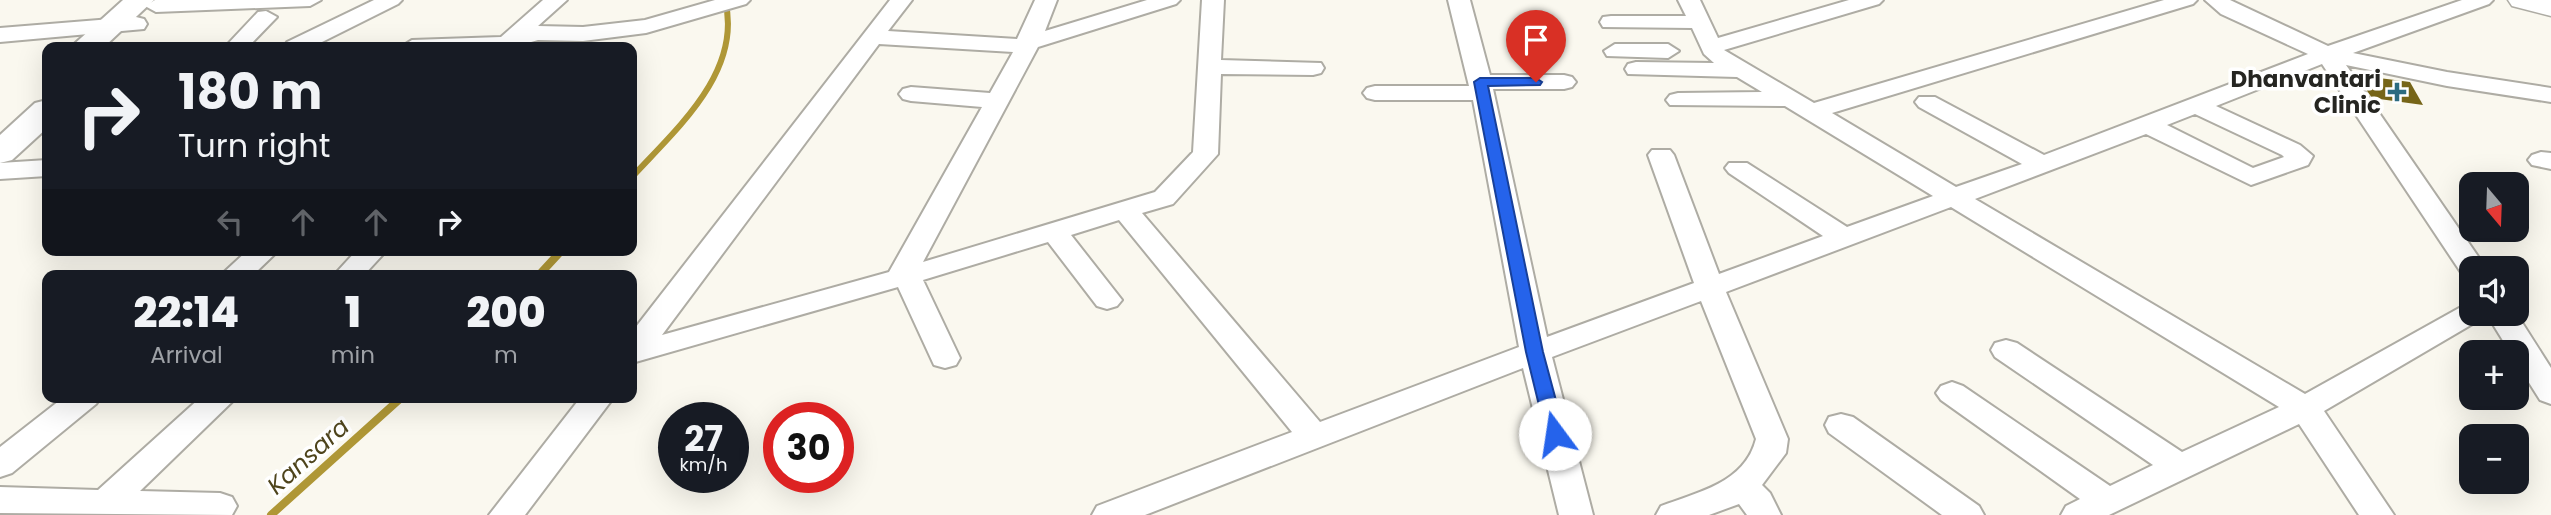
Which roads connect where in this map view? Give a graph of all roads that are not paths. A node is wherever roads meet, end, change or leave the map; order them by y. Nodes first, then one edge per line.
1 (310, 0) edge
2 (327, 0) edge
3 (391, 0) edge
4 (556, 0) edge
5 (739, 0) edge
6 (901, 0) edge
7 (1046, 0) edge
8 (1169, 0) edge
9 (1213, 0) edge
10 (1460, 0) edge
11 (1872, 0) edge
12 (2187, 0) edge
13 (2482, 0) edge
14 (2521, 0) edge
15 (2223, 5) edge
16 (2551, 8) edge
17 (1694, 11) edge
18 (136, 17) edge
19 (266, 17) dead end
20 (1611, 22) dead end
21 (0, 35) edge
22 (873, 37) junction
23 (579, 41) edge
24 (94, 42) edge
25 (241, 42) edge
26 (289, 42) edge
27 (305, 42) edge
28 (507, 42) edge
29 (511, 42) edge
30 (1029, 43) junction
31 (1712, 49) junction
32 (1615, 51) dead end
33 (2327, 54) junction
34 (1209, 67) junction
35 (1313, 68) dead end
36 (1636, 69) dead end
37 (1742, 70) junction
38 (1564, 82) dead end
39 (1482, 88) junction
40 (42, 93) edge
41 (1375, 93) dead end
42 (911, 94) dead end
43 (2551, 95) edge
44 (1678, 100) dead end
45 (997, 101) junction
46 (1927, 102) dead end
47 (1800, 106) junction
48 (2196, 106) junction
49 (30, 122) edge
50 (2147, 125) junction
51 (0, 153) edge
52 (1661, 155) dead end
53 (2043, 165) junction
54 (42, 168) edge
55 (1738, 168) dead end
56 (0, 171) edge
57 (1953, 198) junction
58 (1125, 210) junction
59 (1054, 232) junction
60 (1845, 238) junction
61 (258, 256) edge
62 (367, 256) edge
63 (2464, 256) edge
64 (241, 270) edge
65 (353, 270) edge
66 (903, 277) junction
67 (1710, 288) junction
68 (1107, 300) dead end
69 (2459, 320) edge
70 (2509, 326) edge
71 (637, 346) edge
72 (2006, 350) dead end
73 (637, 352) edge
74 (1535, 352) junction
75 (945, 358) dead end
76 (1952, 393) dead end
77 (2551, 393) edge
78 (78, 403) edge
79 (214, 403) edge
80 (593, 403) edge
81 (2305, 408) junction
82 (1841, 425) dead end
83 (1314, 437) junction
84 (0, 465) edge
85 (2180, 467) junction
86 (1740, 490) junction
87 (0, 500) edge
88 (106, 503) junction
89 (220, 506) dead end
90 (2093, 508) edge
91 (506, 515) edge
92 (1109, 515) edge
93 (1576, 515) edge
94 (1673, 515) edge
95 (1764, 515) edge
96 (1967, 515) edge
97 (2377, 515) edge

1 - 18 street
2 - 26 street
3 - 27 street
4 - 28 street
5 - 23 street
6 - 22 street
7 - 30 street
8 - 30 street
9 - 34 street
10 - 39 street
11 - 31 street
12 - 15 street
12 - 47 street
13 - 33 street
14 - 16 main road
15 - 33 street
17 - 20 street
17 - 31 street
18 - 21 street
18 - 24 highway
19 - 25 street
22 - 30 street
22 - 71 street
23 - 29 street
30 - 45 street
31 - 32 street
31 - 37 street
33 - 43 street
33 - 48 street
33 - 63 street
34 - 35 street
34 - 58 street
36 - 37 street
37 - 47 street
38 - 39 street
39 - 41 street
39 - 74 street
40 - 49 highway
42 - 45 street
44 - 47 street
45 - 66 street
46 - 53 street
47 - 57 street
48 - 50 street
48 - 50 street
49 - 51 highway
50 - 53 street
52 - 67 street
53 - 57 street
54 - 56 street
55 - 60 street
57 - 60 street
57 - 81 street
58 - 59 street
58 - 83 street
59 - 66 street
59 - 68 street
60 - 67 street
61 - 64 street
62 - 65 street
66 - 73 street
66 - 75 street
67 - 74 street
67 - 86 street
69 - 81 street
70 - 77 street
72 - 85 street
74 - 83 street
74 - 93 street
76 - 90 street
78 - 84 street
79 - 88 street
80 - 91 street
81 - 85 street
81 - 97 street
82 - 96 street
83 - 92 street
85 - 90 street
86 - 94 street
86 - 95 street
87 - 88 street
88 - 89 street

